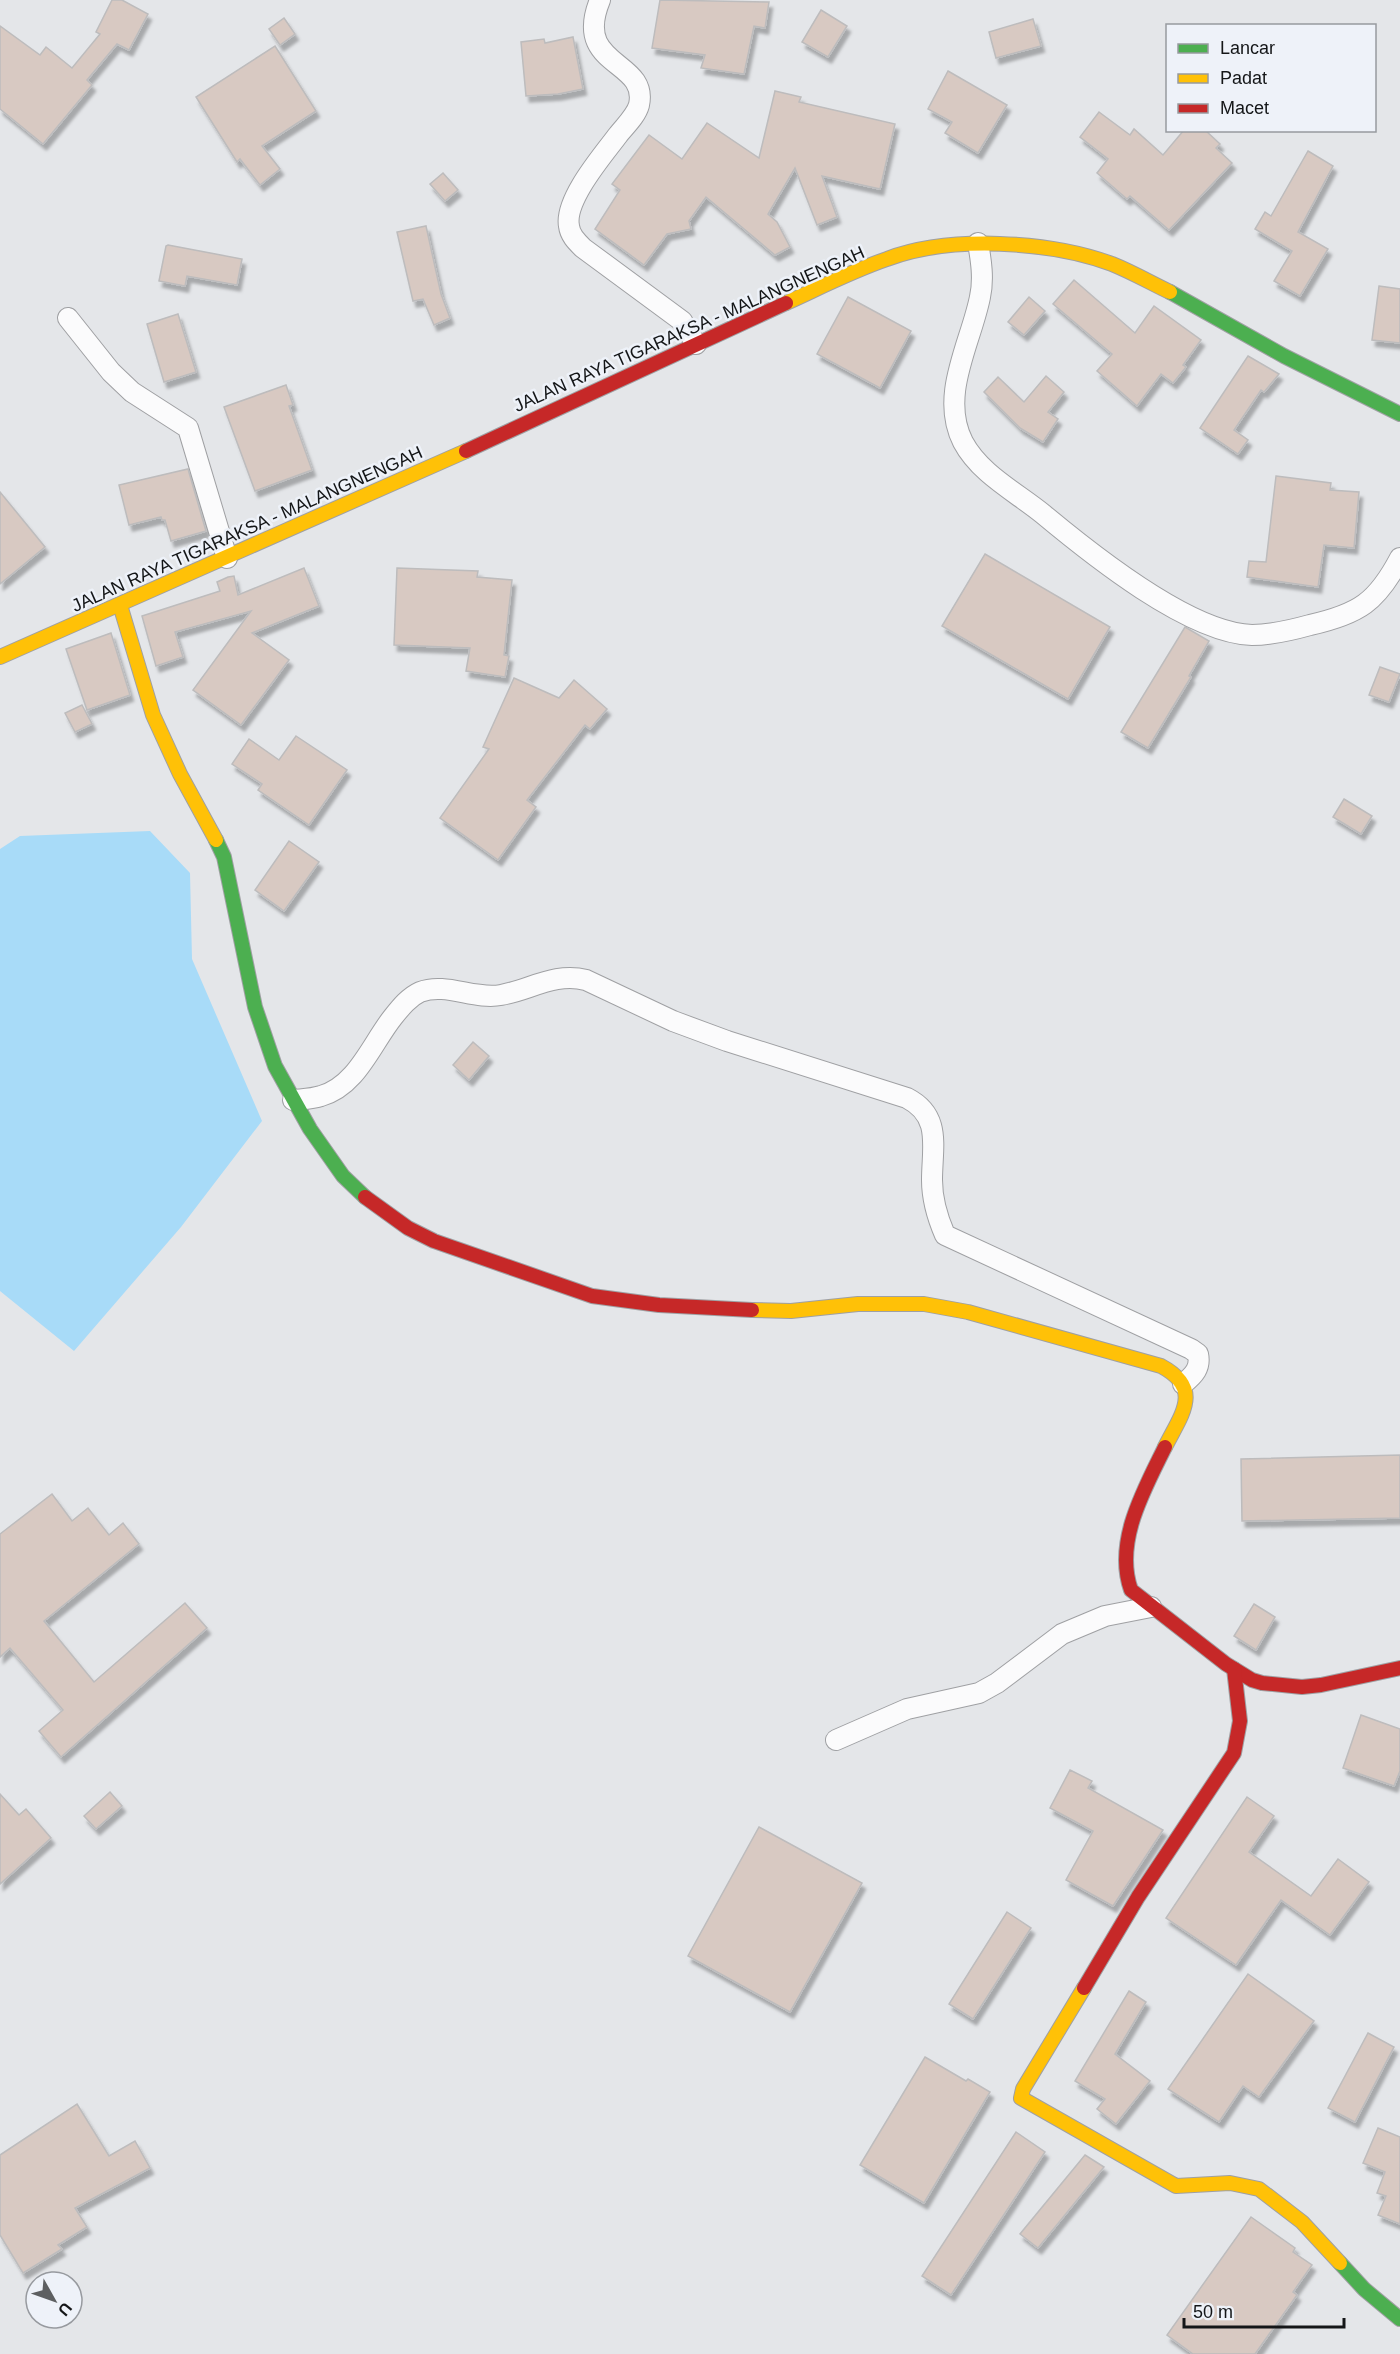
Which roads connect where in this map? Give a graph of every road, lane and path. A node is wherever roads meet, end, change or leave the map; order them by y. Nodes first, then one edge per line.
1 (600, 0) edge
2 (978, 243) junction
3 (68, 318) dead end
4 (696, 344) junction
5 (1400, 414) edge
6 (227, 558) junction
7 (1400, 558) edge
8 (120, 605) junction
9 (0, 657) edge
10 (293, 1100) junction
11 (1183, 1384) junction
12 (1151, 1607) junction
13 (1400, 1668) edge
14 (1234, 1669) junction
15 (836, 1740) dead end
16 (1400, 2319) edge

1 - 4 street
2 - 4 street, JALAN RAYA TIGARAKSA - MALANGNENGAH
2 - 5 street, JALAN RAYA TIGARAKSA - MALANGNENGAH
2 - 7 street
3 - 6 street
4 - 6 street, JALAN RAYA TIGARAKSA - MALANGNENGAH
6 - 8 street, JALAN RAYA TIGARAKSA - MALANGNENGAH
8 - 9 street, JALAN RAYA TIGARAKSA - MALANGNENGAH
8 - 10 street
10 - 11 street
10 - 11 street
11 - 12 street
12 - 14 street
12 - 15 street
13 - 14 street
14 - 16 street

